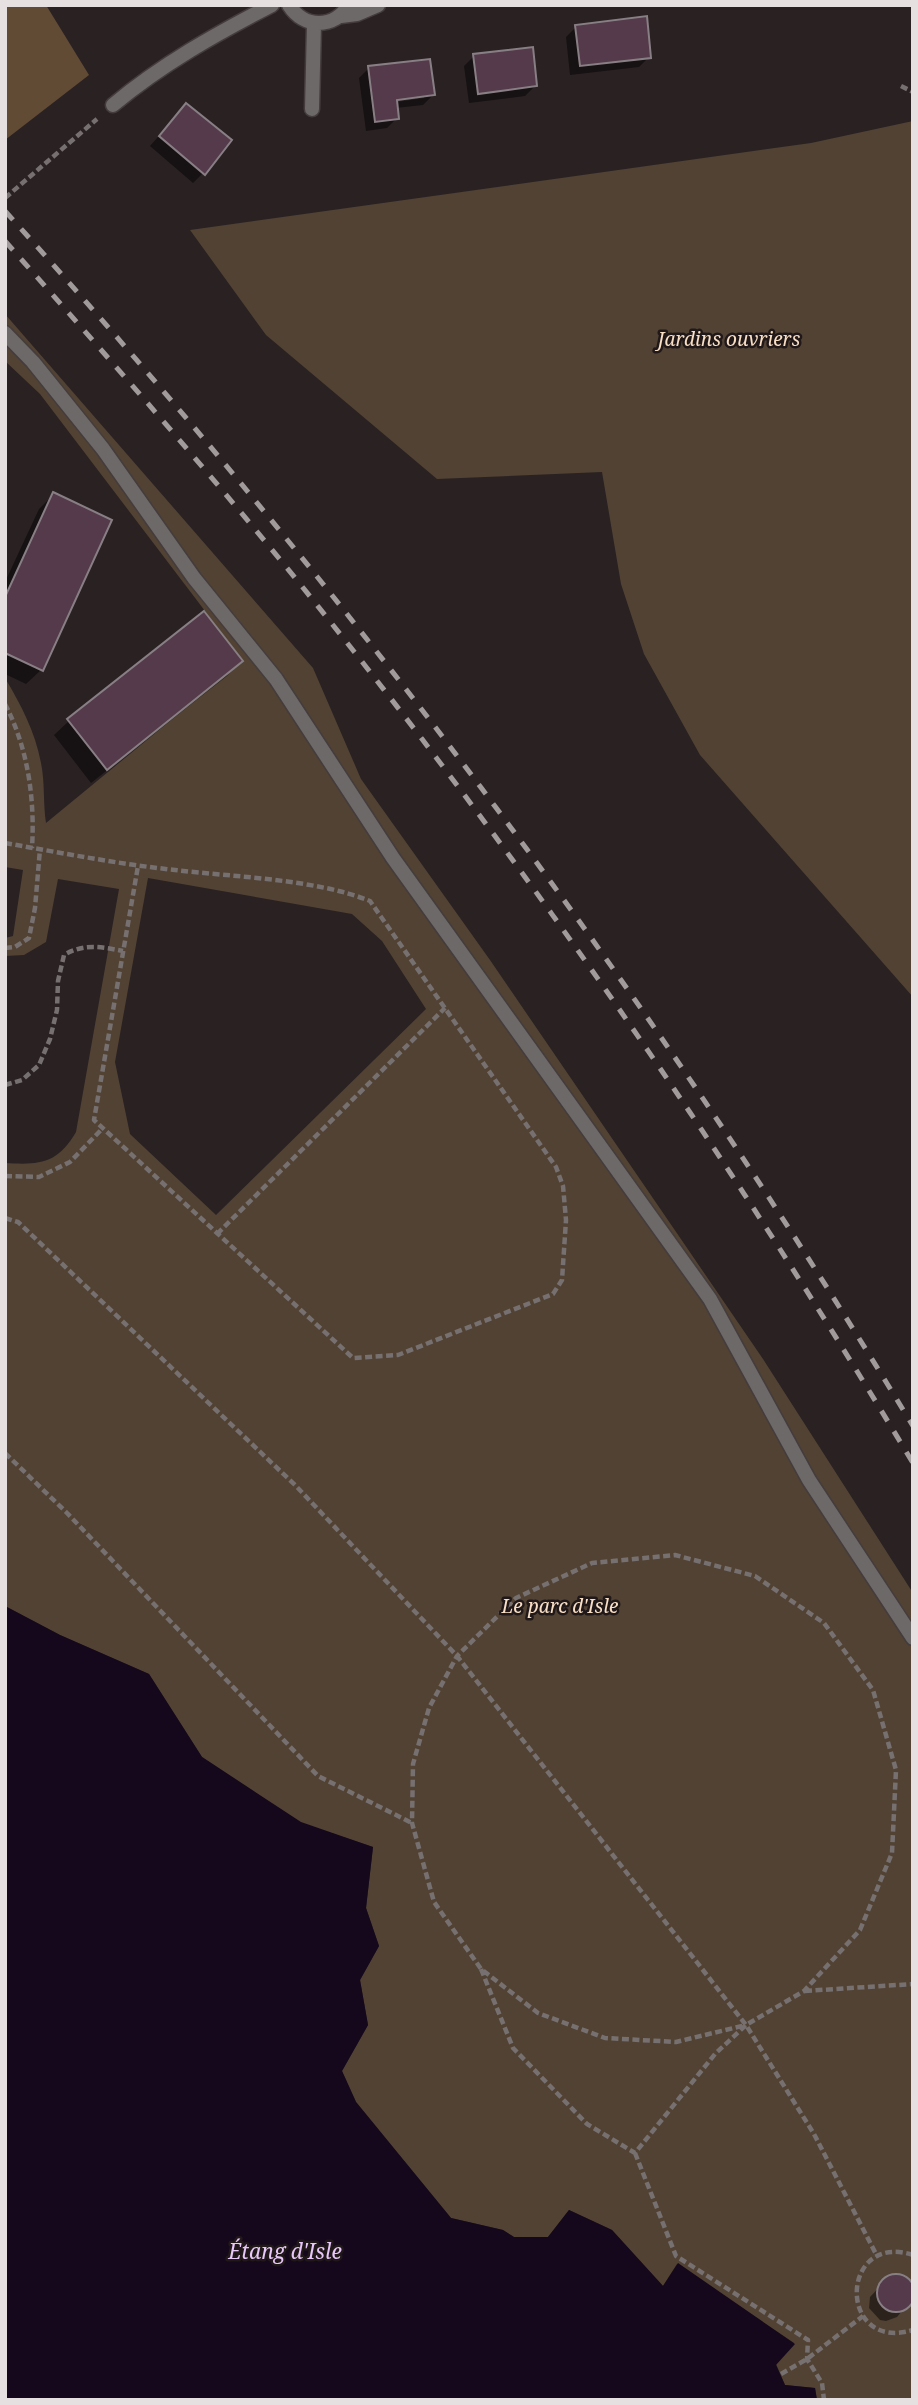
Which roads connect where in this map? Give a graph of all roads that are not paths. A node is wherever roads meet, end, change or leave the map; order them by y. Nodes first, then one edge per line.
1 (272, 5) edge
2 (289, 5) edge
3 (378, 5) edge
4 (345, 10) edge
5 (314, 24) junction
6 (113, 105) road end
7 (312, 109) dead end
8 (5, 332) edge
9 (913, 1638) edge

1 - 6 street
2 - 5 street
3 - 4 street
4 - 5 street
5 - 7 street
8 - 9 street

